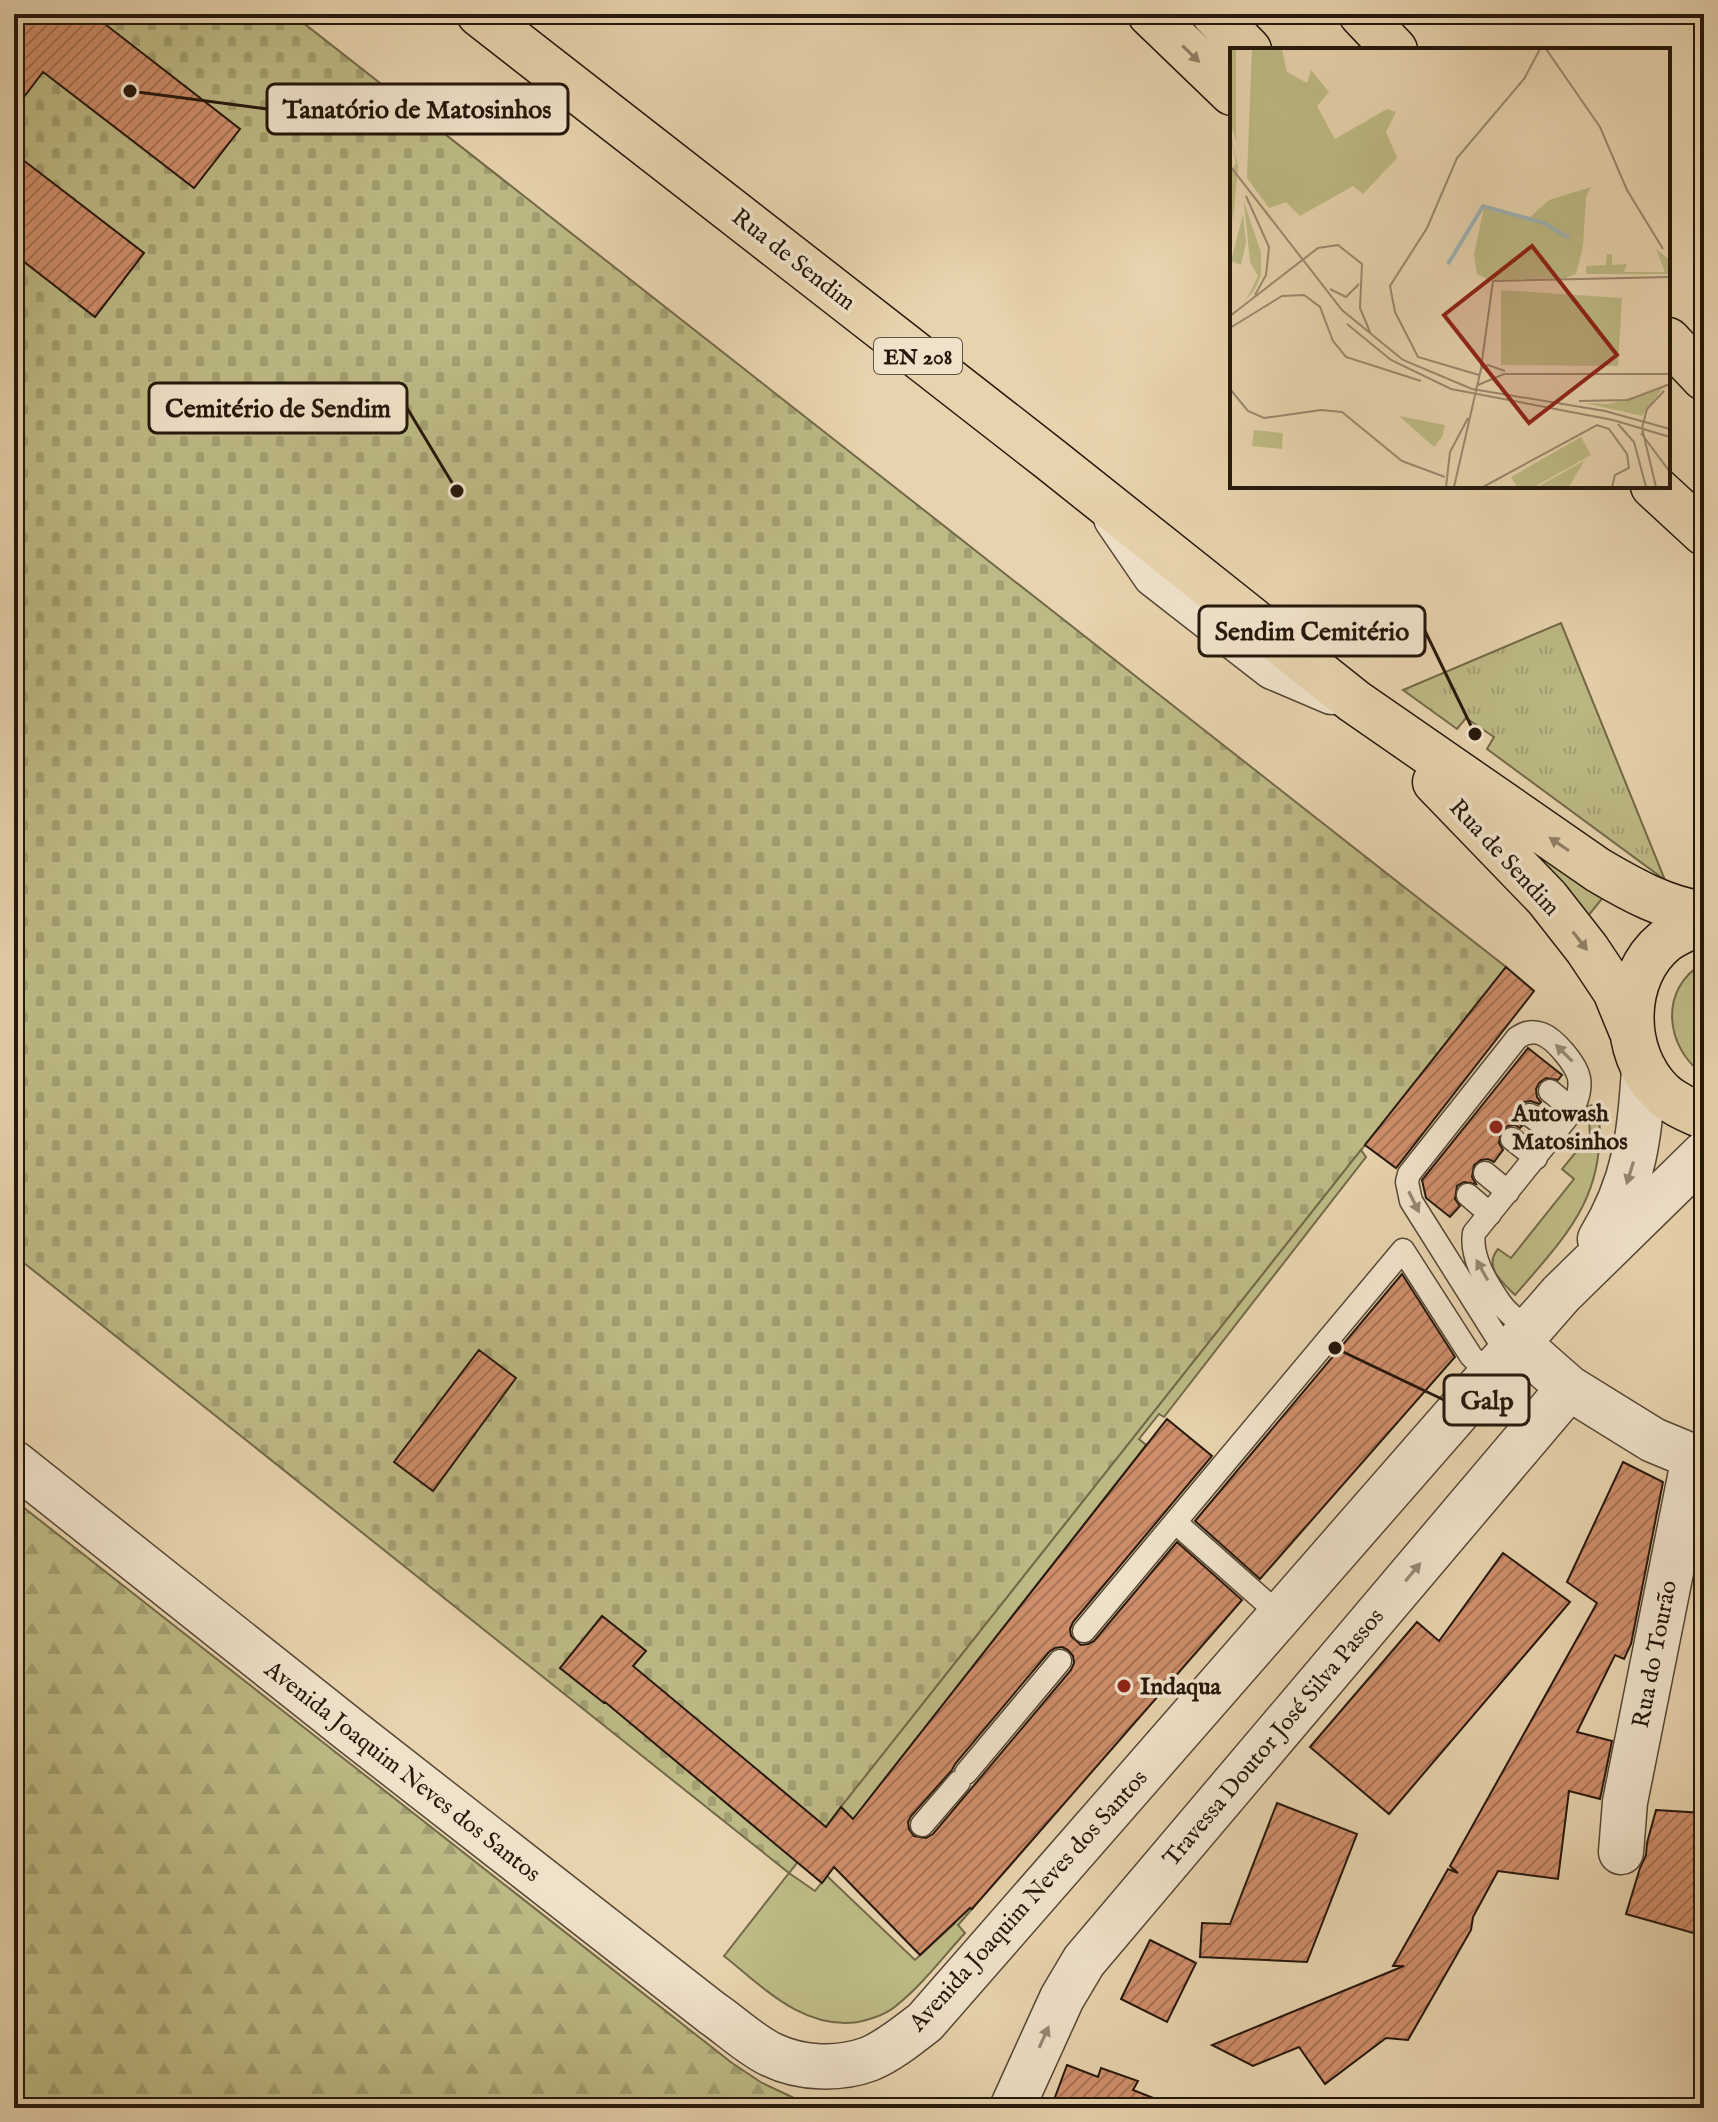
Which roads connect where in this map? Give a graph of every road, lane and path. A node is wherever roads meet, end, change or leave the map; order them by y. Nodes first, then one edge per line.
1 (479, 14) edge
2 (1150, 14) edge
3 (1214, 14) edge
4 (1361, 14) edge
5 (1247, 48) edge
6 (1393, 48) edge
7 (1230, 91) edge
8 (1670, 342) edge
9 (1704, 378) edge
10 (1655, 488) edge
11 (1662, 488) edge
12 (1704, 533) edge
13 (1354, 701) junction
14 (1704, 914) edge
15 (1704, 922) edge
16 (1637, 1050) junction
17 (1550, 1091) dead end
18 (1573, 1110) junction
19 (1530, 1115) dead end
20 (1704, 1117) edge
21 (1555, 1134) junction
22 (1512, 1139) dead end
23 (1704, 1154) edge
24 (1536, 1158) junction
25 (1485, 1173) dead end
26 (1508, 1192) junction
27 (1468, 1195) dead end
28 (1490, 1214) junction
29 (1561, 1294) junction
30 (1511, 1351) junction
31 (1569, 1388) junction
32 (1699, 1458) edge
33 (14, 1463) edge
34 (1175, 1522) junction
35 (1280, 1615) junction
36 (1084, 1631) dead end
37 (1060, 1661) dead end
38 (922, 1825) dead end
39 (1621, 1852) dead end
40 (1012, 2108) edge

1 - 13 main road, Rua de Sendim / EN 208
2 -> 7 main road
3 - 5 main road
4 - 6 main road
8 - 9 main road
10 - 12 main road
11 - 12 main road
14 -> 13 main road, Rua de Sendim
13 -> 16 main road, Rua de Sendim
15 - 16 main road
16 - 20 main road, Rua de Sendim
16 -> 29 street, Avenida Joaquim Neves dos Santos
17 - 18 lane
18 - 21 lane
18 -> 30 lane
19 - 21 lane
21 - 24 lane
22 - 24 lane
23 - 29 street, Avenida Joaquim Neves dos Santos
24 - 26 lane
25 - 26 lane
26 - 28 lane
27 - 28 lane
30 -> 28 lane
29 - 30 street, Avenida Joaquim Neves dos Santos
30 - 31 street
30 - 34 lane
30 - 35 street, Avenida Joaquim Neves dos Santos
31 - 32 street
40 -> 31 street, Travessa Doutor José Silva Passos
32 - 39 street, Rua do Tourão
33 - 35 street, Avenida Joaquim Neves dos Santos
34 - 35 lane
34 - 36 lane
37 - 38 lane

